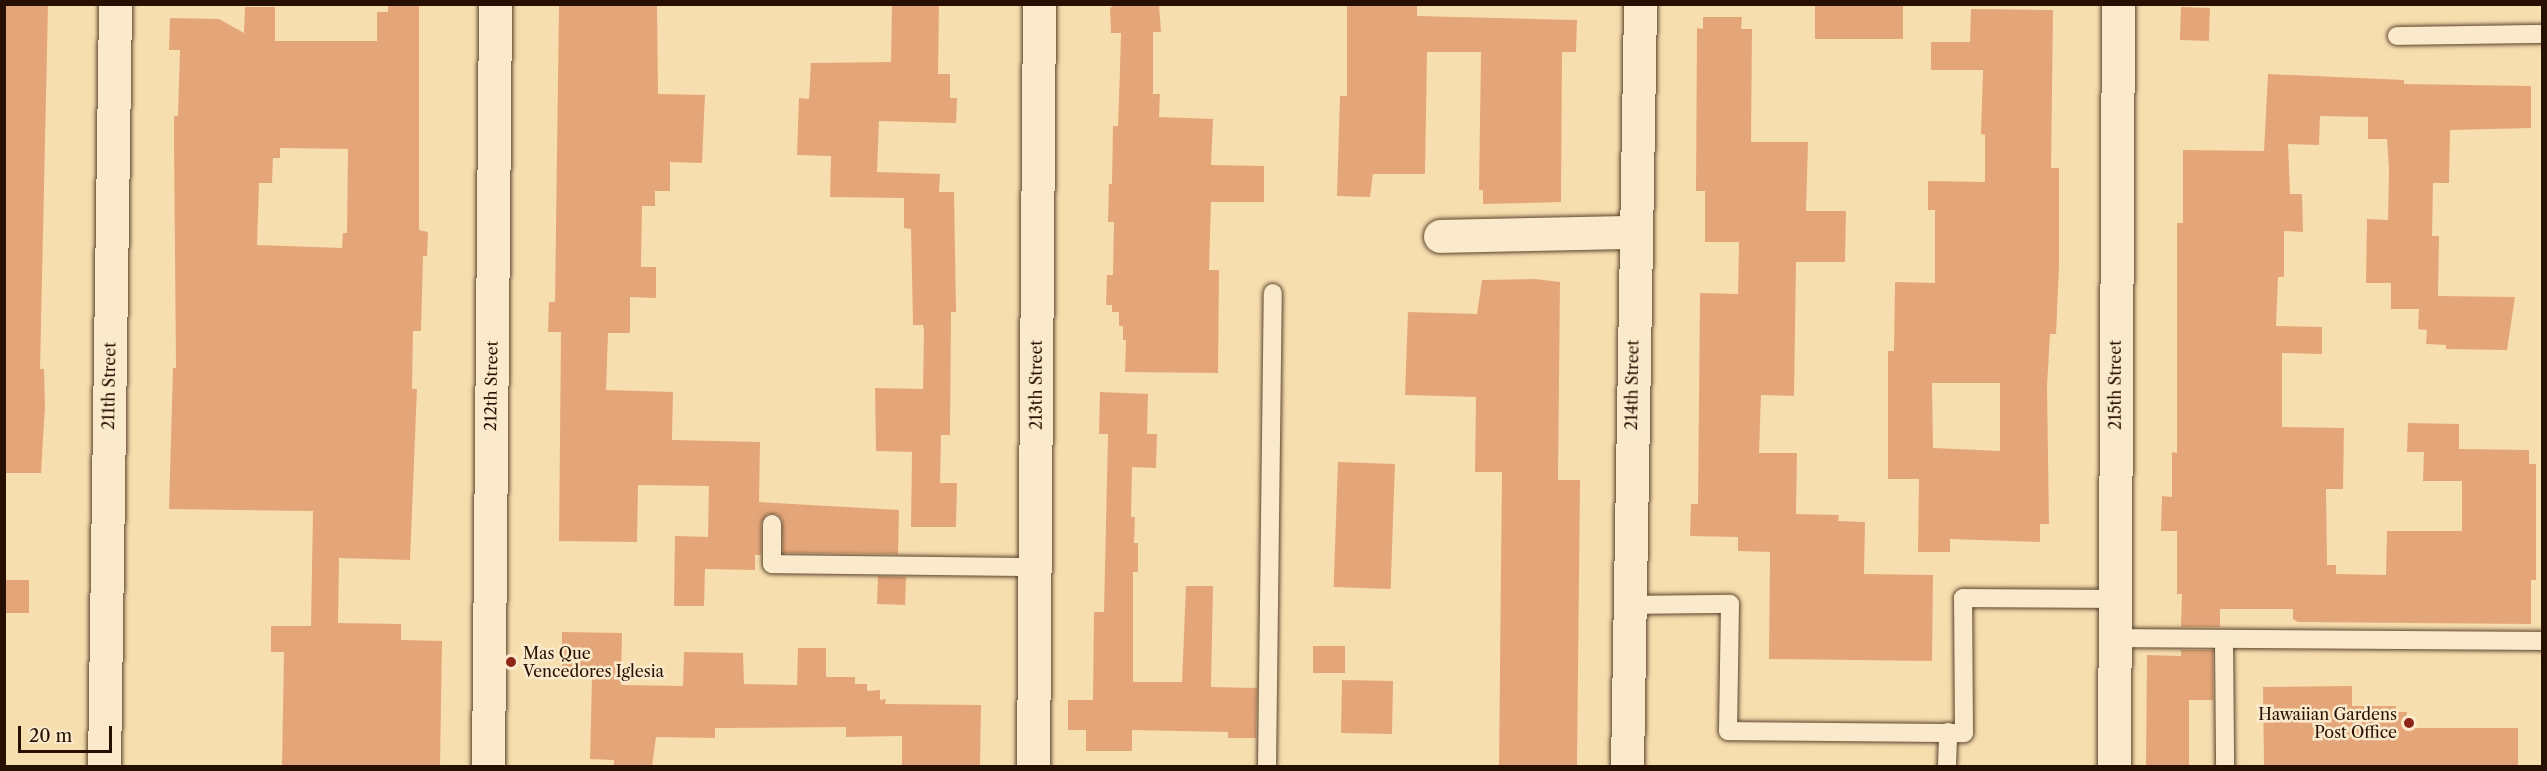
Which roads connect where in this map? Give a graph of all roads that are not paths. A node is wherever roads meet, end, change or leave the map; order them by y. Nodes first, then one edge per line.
1 (115, 4) edge
2 (495, 4) edge
3 (1040, 4) edge
4 (1640, 4) edge
5 (2118, 4) edge
6 (2542, 34) edge
7 (2397, 36) dead end
8 (1634, 232) junction
9 (1440, 236) dead end
10 (1274, 293) dead end
11 (772, 524) dead end
12 (1035, 567) junction
13 (2113, 599) junction
14 (1629, 605) junction
15 (2113, 638) junction
16 (2224, 639) junction
17 (2542, 641) edge
18 (1948, 732) junction
19 (104, 766) edge
20 (488, 766) edge
21 (1033, 766) edge
22 (1267, 766) edge
23 (1627, 766) edge
24 (1947, 766) edge
25 (2114, 766) edge
26 (2225, 766) edge

1 - 19 street, 211th Street
2 - 20 street, 212th Street
3 - 12 street, 213th Street
4 - 8 street, 214th Street
5 - 13 street, 215th Street
6 - 7 lane
8 - 9 street
8 - 14 street, 214th Street
10 - 22 lane
11 - 12 lane
12 - 21 street, 213th Street
13 - 15 street, 215th Street
13 - 18 lane
14 - 18 lane
14 - 23 street, 214th Street
15 - 16 lane
15 - 25 street, 215th Street
16 - 17 lane
16 - 26 lane
18 - 24 lane

